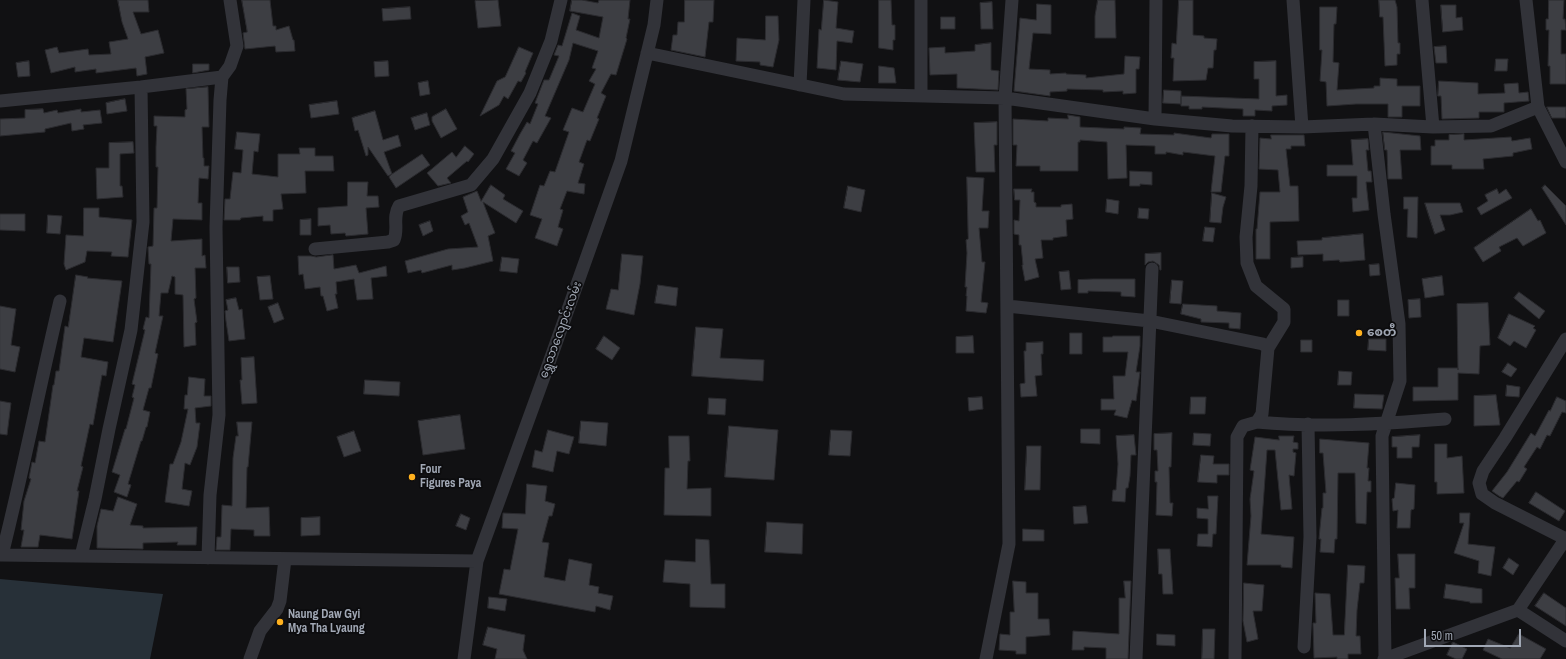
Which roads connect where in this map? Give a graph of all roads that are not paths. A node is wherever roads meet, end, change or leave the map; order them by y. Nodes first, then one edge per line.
1 (230, 0) edge
2 (561, 0) edge
3 (657, 0) edge
4 (804, 0) edge
5 (921, 0) edge
6 (1012, 0) edge
7 (1156, 0) edge
8 (1293, 0) edge
9 (1422, 0) edge
10 (1526, 0) edge
11 (647, 53) junction
12 (222, 77) junction
13 (800, 85) junction
14 (141, 87) junction
15 (921, 96) junction
16 (1005, 98) junction
17 (0, 101) edge
18 (1538, 107) junction
19 (1155, 119) junction
20 (1374, 124) junction
21 (1252, 126) junction
22 (1302, 127) junction
23 (1433, 127) junction
24 (1566, 162) edge
25 (315, 249) dead end
26 (1152, 269) dead end
27 (60, 301) dead end
28 (1006, 306) junction
29 (1150, 321) junction
30 (1566, 339) edge
31 (1268, 348) junction
32 (1445, 419) dead end
33 (1257, 422) junction
34 (1308, 424) junction
35 (1386, 424) junction
36 (1566, 539) edge
37 (1, 555) edge
38 (81, 556) junction
39 (208, 558) junction
40 (285, 559) junction
41 (477, 561) junction
42 (1518, 610) junction
43 (1566, 641) edge
44 (1304, 647) dead end
45 (250, 659) edge
46 (464, 659) edge
47 (986, 659) edge
48 (1136, 659) edge
49 (1234, 659) edge
50 (1385, 659) edge

1 - 12 street
2 - 25 street
3 - 11 street, ရွှေသာလျောင်းလမ်း
4 - 13 street
5 - 15 street
6 - 16 street
7 - 19 street
8 - 22 street
9 - 23 street
10 - 18 street
11 - 13 street
11 - 41 street, ရွှေသာလျောင်းလမ်း
12 - 14 street
12 - 39 street
13 - 15 street
14 - 17 street
14 - 38 street
15 - 16 street
16 - 19 street
16 - 28 street
18 - 23 street
18 - 24 street
19 - 21 street
20 - 22 street
20 - 23 street
20 - 35 street
21 - 22 street
21 - 31 street
26 - 29 street
27 - 37 street
28 - 29 street
28 - 47 street
29 - 31 street
29 - 48 street
30 - 36 street
31 - 33 street
32 - 35 street
33 - 34 street
33 - 49 street
34 - 35 street
34 - 44 street
35 - 50 street
36 - 42 street
37 - 38 street
38 - 39 street
39 - 40 street
40 - 41 street
40 - 45 street
41 - 46 street, ရွှေသာလျောင်းလမ်း
42 - 43 street
42 - 50 street

